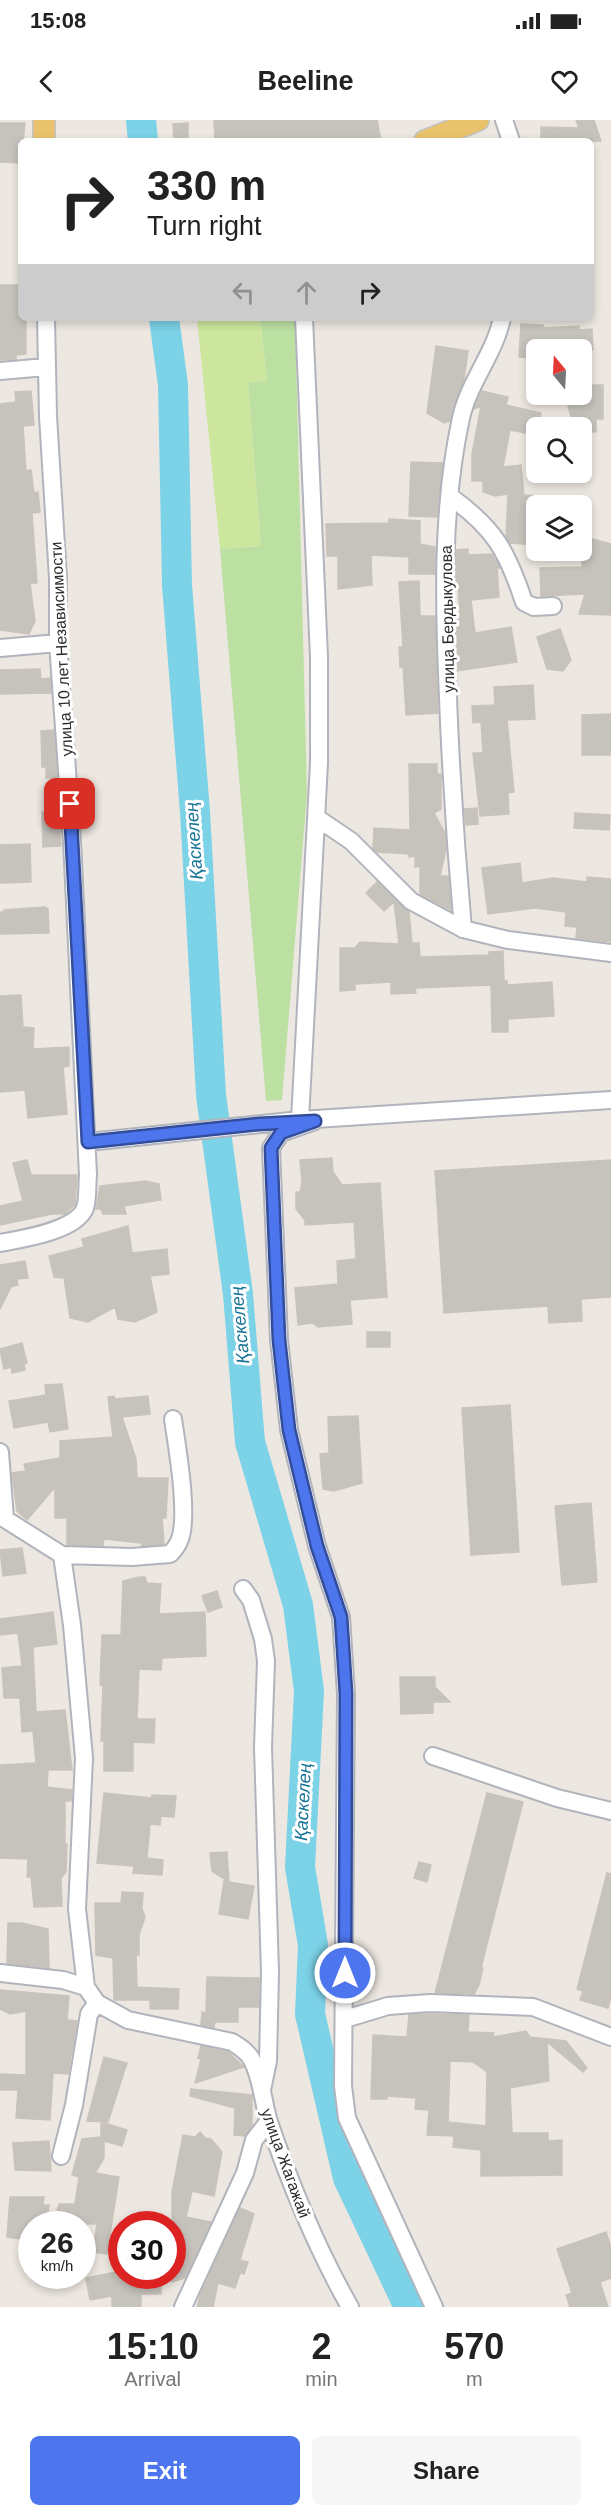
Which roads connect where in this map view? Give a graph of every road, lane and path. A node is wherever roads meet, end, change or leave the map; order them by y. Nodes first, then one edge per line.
1 (44, 120) edge
2 (478, 120) edge
3 (504, 120) edge
4 (44, 138) edge
5 (433, 138) edge
6 (510, 138) edge
7 (46, 321) edge
8 (304, 321) edge
9 (501, 321) edge
10 (46, 367) junction
11 (0, 371) edge
12 (451, 497) junction
13 (554, 606) dead end
14 (58, 643) junction
15 (0, 648) edge
16 (317, 818) junction
17 (463, 929) junction
18 (611, 952) edge
19 (611, 1100) edge
20 (308, 1121) junction
21 (88, 1142) junction
22 (0, 1243) edge
23 (173, 1419) dead end
24 (0, 1452) edge
25 (2, 1519) edge
26 (62, 1555) junction
27 (243, 1588) dead end
28 (433, 1756) dead end
29 (611, 1811) edge
30 (0, 1973) edge
31 (86, 1987) junction
32 (97, 2003) junction
33 (345, 2019) junction
34 (611, 2037) edge
35 (262, 2094) junction
36 (269, 2121) junction
37 (61, 2156) dead end
38 (183, 2307) edge
39 (350, 2307) edge
40 (434, 2307) edge

1 - 4 main road
2 - 5 main road
3 - 6 street
7 - 10 street, улица 10 лет Независимости
8 - 16 street
9 - 12 street, улица Бердыкулова
10 - 11 street
10 - 14 street, улица 10 лет Независимости
12 - 13 street
12 - 17 street, улица Бердыкулова
14 - 15 street
14 - 21 street, улица 10 лет Независимости
16 - 17 street
16 - 20 street
17 - 18 street
19 - 20 street
20 - 21 street
20 - 33 street
21 - 22 street, улица 10 лет Независимости
23 - 26 street
24 - 25 street
25 - 26 street
26 - 31 street
27 - 35 street
28 - 29 street
30 - 31 street
31 - 32 street
32 - 35 street, улица Жагажай
32 - 37 street
33 - 34 street
33 - 40 street
35 - 36 street, улица Жагажай
36 - 38 street
36 - 39 street, улица Жагажай

